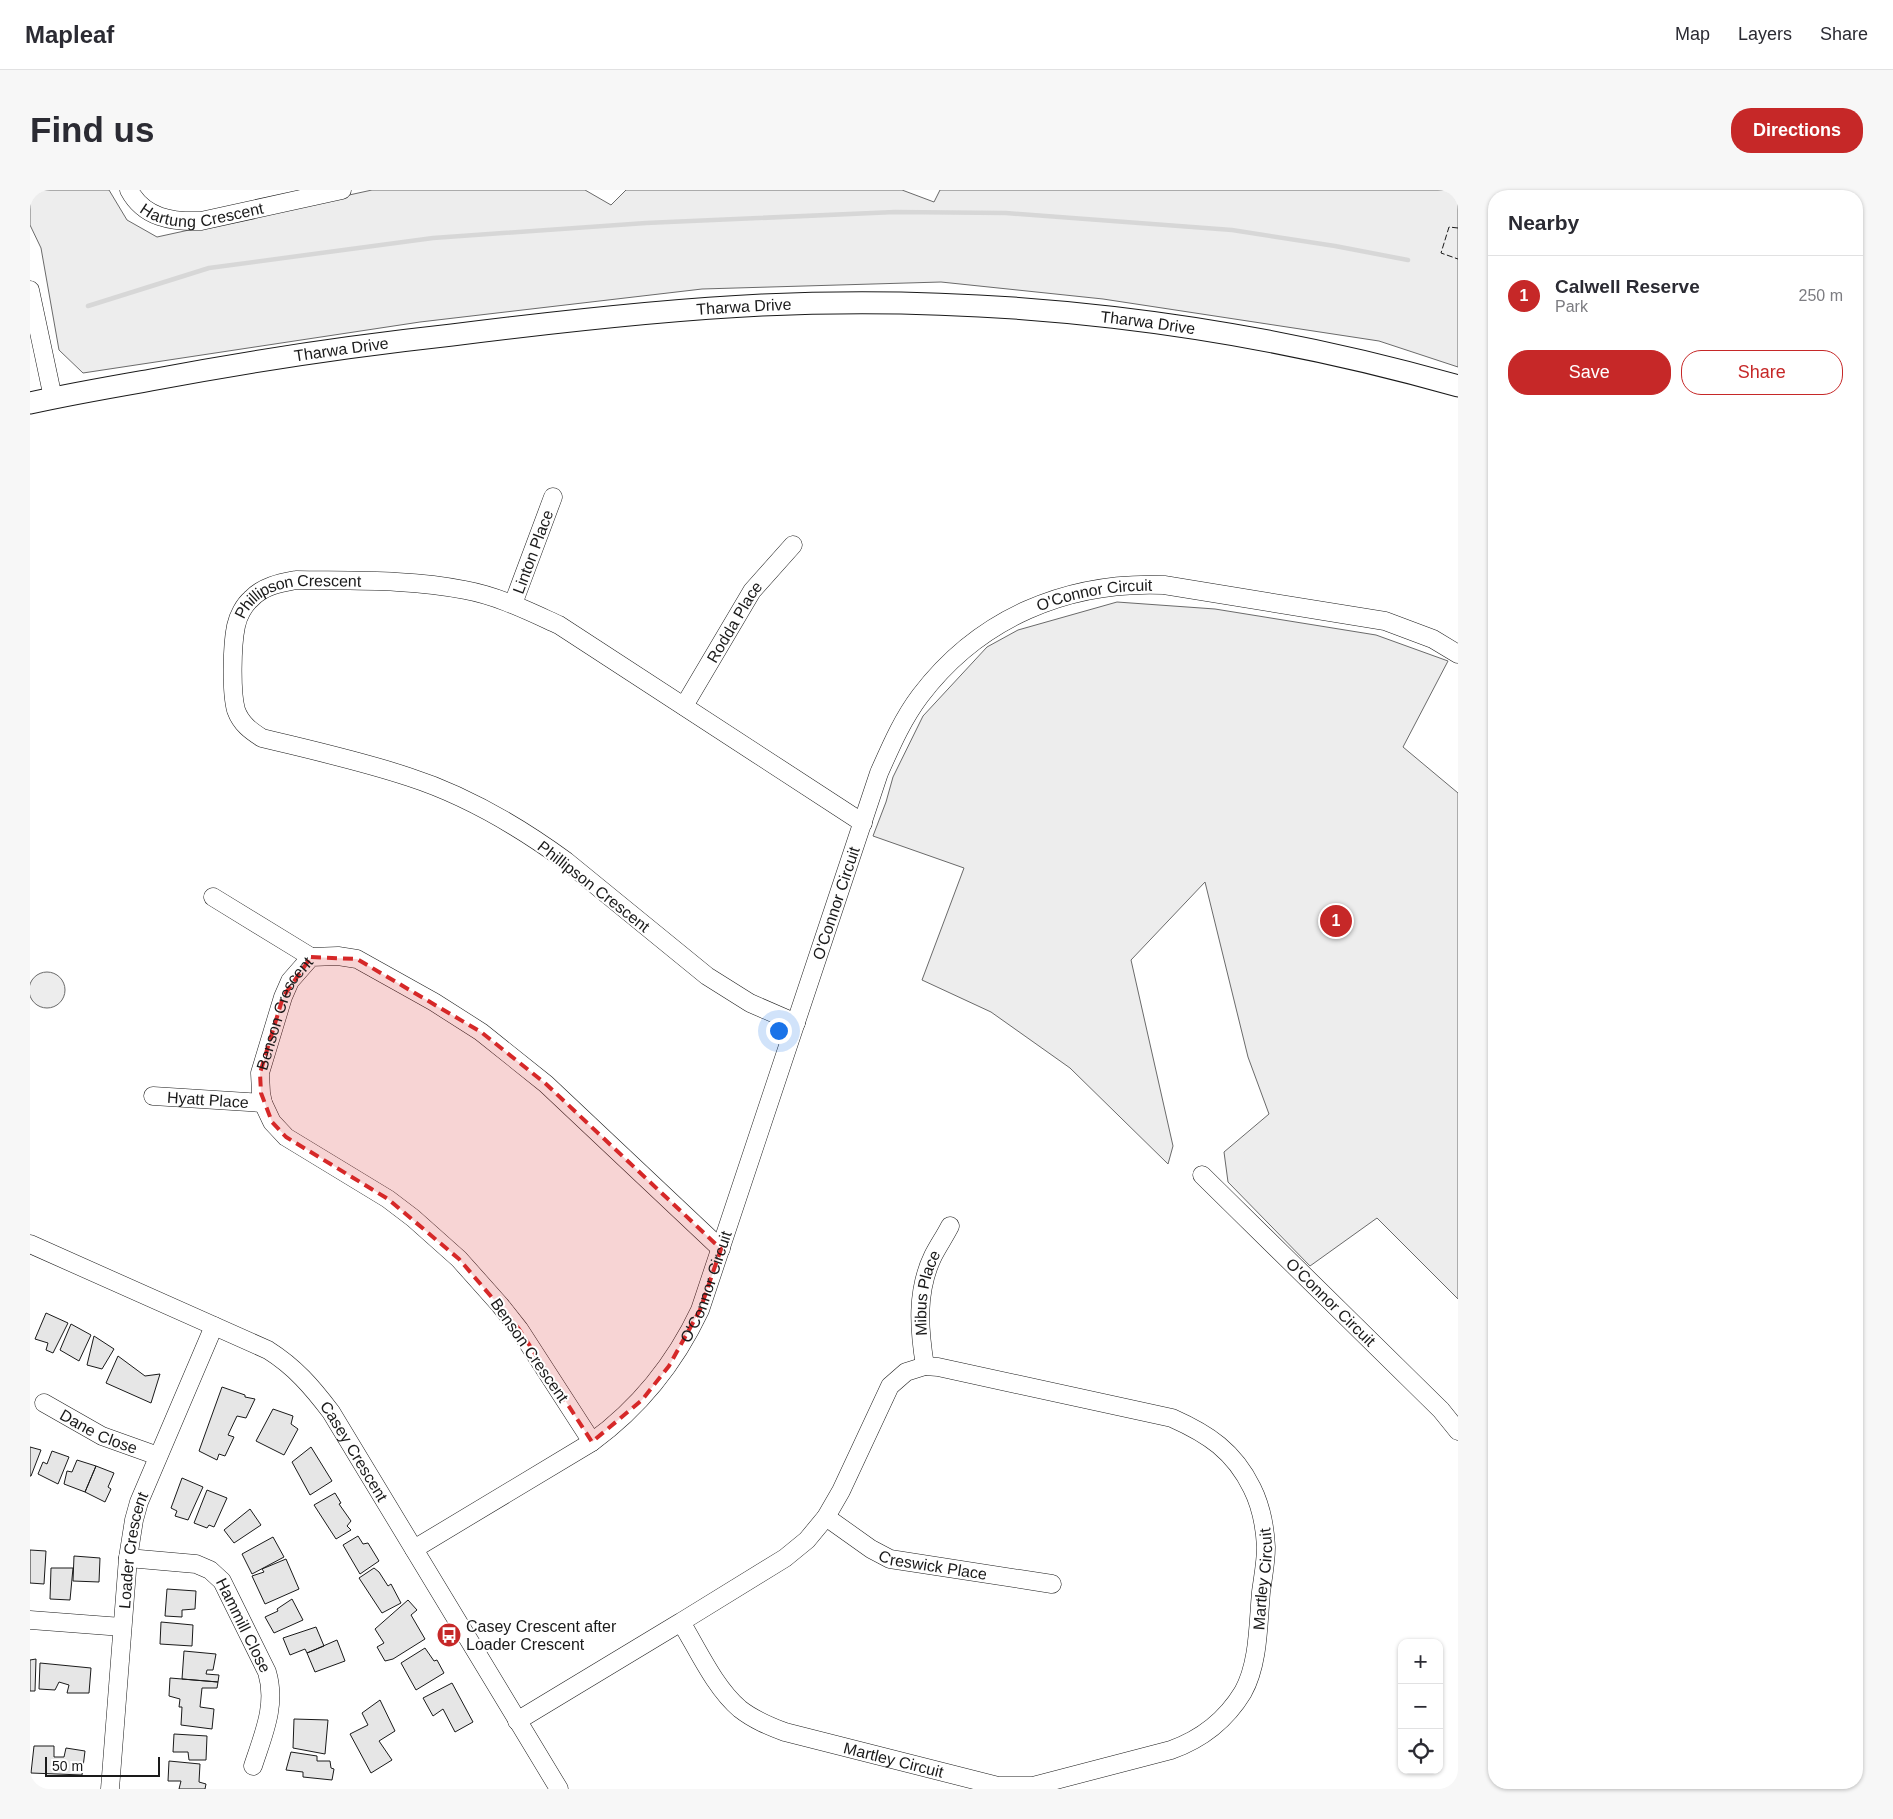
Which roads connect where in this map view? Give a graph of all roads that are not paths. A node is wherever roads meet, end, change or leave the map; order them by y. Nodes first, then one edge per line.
1 (129, 190) edge
2 (342, 190) edge
3 (30, 290) edge
4 (1458, 386) edge
5 (53, 398) junction
6 (30, 401) edge
7 (553, 497) dead end
8 (793, 545) dead end
9 (512, 604) junction
10 (1458, 654) edge
11 (684, 706) junction
12 (863, 824) junction
13 (213, 897) dead end
14 (310, 958) junction
15 (796, 1023) junction
16 (153, 1096) dead end
17 (263, 1103) junction
18 (1202, 1175) dead end
19 (950, 1226) dead end
20 (30, 1244) edge
21 (721, 1249) junction
22 (214, 1326) junction
23 (925, 1366) junction
24 (44, 1403) dead end
25 (1458, 1431) edge
26 (592, 1442) junction
27 (158, 1456) junction
28 (826, 1517) junction
29 (414, 1550) junction
30 (128, 1558) junction
31 (1052, 1584) dead end
32 (30, 1620) edge
33 (681, 1622) junction
34 (122, 1628) junction
35 (517, 1721) junction
36 (253, 1766) dead end
37 (110, 1789) edge
38 (559, 1789) edge

1 - 2 street, Hartung Crescent
3 - 5 street
4 - 5 main road, Tharwa Drive
5 - 6 main road, Tharwa Drive
7 - 9 street, Linton Place
8 - 11 street, Rodda Place
9 - 11 street, Phillipson Crescent
9 - 15 street, Phillipson Crescent
10 - 12 street, O'Connor Circuit
11 - 12 street, Phillipson Crescent
12 - 15 street, O'Connor Circuit
13 - 14 street
14 - 17 street, Benson Crescent
14 - 21 street, Benson Crescent
15 - 21 street, O'Connor Circuit
16 - 17 street, Hyatt Place
17 - 26 street, Benson Crescent
18 - 25 street, O'Connor Circuit
19 - 23 street, Mibus Place
20 - 22 street, Casey Crescent
21 - 26 street, O'Connor Circuit
22 - 27 street, Loader Crescent
22 - 29 street, Casey Crescent
23 - 28 street
23 - 33 street, Martley Circuit
24 - 27 street, Dane Close
26 - 29 street, O'Connor Circuit
27 - 30 street, Loader Crescent
28 - 31 street, Creswick Place
28 - 33 street
29 - 35 street, Casey Crescent
30 - 34 street, Loader Crescent
30 - 36 street, Hammill Close
32 - 34 street
33 - 35 street
34 - 37 street, Loader Crescent
35 - 38 street, Casey Crescent

